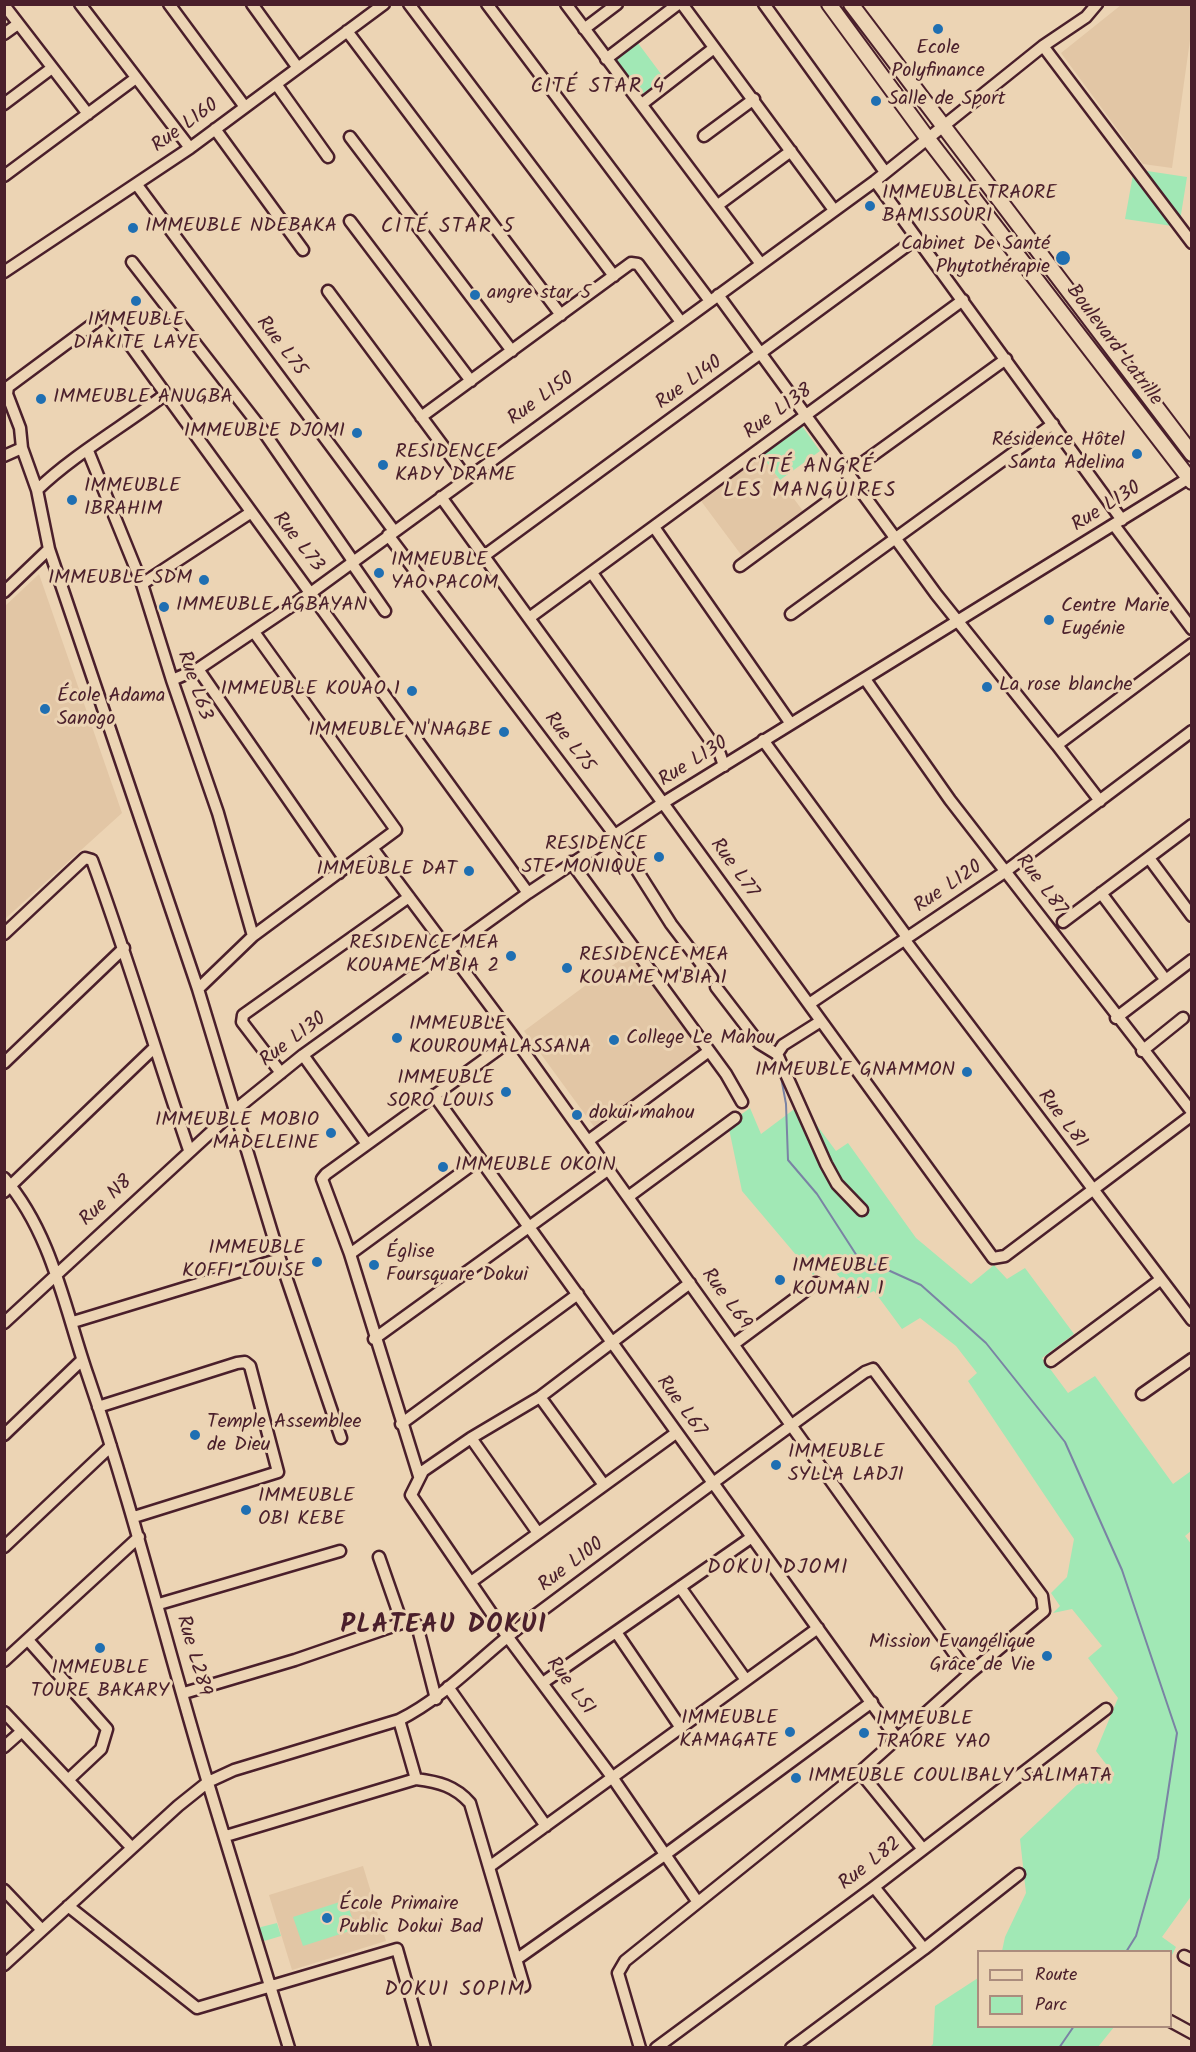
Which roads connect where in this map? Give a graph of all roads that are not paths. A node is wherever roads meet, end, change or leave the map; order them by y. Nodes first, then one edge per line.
1 (4, 4) edge
2 (80, 4) edge
3 (169, 4) edge
4 (252, 4) edge
5 (384, 4) edge
6 (409, 4) edge
7 (487, 4) edge
8 (566, 4) edge
9 (617, 4) edge
10 (680, 4) edge
11 (764, 4) edge
12 (829, 4) edge
13 (851, 4) edge
14 (1097, 4) edge
15 (18, 24) junction
16 (584, 29) junction
17 (347, 31) junction
18 (4, 34) edge
19 (1043, 46) junction
20 (714, 48) junction
21 (606, 59) junction
22 (52, 68) junction
23 (298, 68) junction
24 (136, 78) junction
25 (276, 84) junction
26 (754, 99) junction
27 (4, 104) edge
28 (642, 104) junction
29 (245, 107) junction
30 (88, 114) junction
31 (943, 125) junction
32 (215, 129) junction
33 (704, 136) dead end
34 (350, 137) dead end
35 (928, 139) junction
36 (190, 148) junction
37 (790, 152) junction
38 (328, 157) dead end
39 (885, 172) junction
40 (4, 176) edge
41 (874, 181) junction
42 (136, 184) junction
43 (718, 206) junction
44 (834, 210) junction
45 (350, 220) dead end
46 (916, 238) junction
47 (1191, 243) edge
48 (303, 250) dead end
49 (132, 262) dead end
50 (761, 264) junction
51 (4, 272) edge
52 (614, 276) junction
53 (328, 291) dead end
54 (714, 298) junction
55 (963, 300) junction
56 (561, 315) junction
57 (681, 322) junction
58 (512, 351) junction
59 (761, 353) junction
60 (1006, 359) junction
61 (471, 381) junction
62 (6, 392) edge
63 (166, 394) junction
64 (806, 415) junction
65 (421, 417) junction
66 (1053, 424) junction
67 (22, 448) junction
68 (88, 451) junction
69 (1191, 454) edge
70 (4, 456) edge
71 (466, 477) junction
72 (850, 478) junction
73 (1190, 479) edge
74 (37, 490) junction
75 (441, 497) junction
76 (250, 513) junction
77 (1118, 523) junction
78 (654, 527) junction
79 (391, 533) junction
80 (895, 539) junction
81 (49, 549) junction
82 (484, 556) junction
83 (352, 561) junction
84 (741, 566) dead end
85 (592, 573) junction
86 (142, 584) junction
87 (4, 592) edge
88 (312, 592) junction
89 (386, 611) dead end
90 (791, 614) dead end
91 (529, 618) junction
92 (959, 621) junction
93 (1191, 629) edge
94 (254, 632) junction
95 (1191, 644) edge
96 (198, 669) junction
97 (864, 679) junction
98 (172, 680) junction
99 (791, 724) junction
100 (1191, 732) edge
101 (764, 740) junction
102 (1057, 744) junction
103 (724, 766) junction
104 (1100, 801) junction
105 (663, 803) junction
106 (1191, 825) edge
107 (614, 834) junction
108 (373, 849) junction
109 (1149, 858) junction
110 (571, 862) junction
111 (1006, 871) junction
112 (339, 873) junction
113 (528, 893) junction
114 (1101, 893) junction
115 (409, 897) junction
116 (1191, 916) edge
117 (1064, 922) dead end
118 (4, 934) edge
119 (253, 936) junction
120 (906, 938) junction
121 (124, 948) junction
122 (449, 950) junction
123 (1191, 960) edge
124 (1163, 976) junction
125 (198, 989) junction
126 (808, 1004) junction
127 (1116, 1018) junction
128 (1183, 1018) dead end
129 (821, 1021) junction
130 (514, 1038) junction
131 (154, 1048) junction
132 (709, 1051) junction
133 (1142, 1051) junction
134 (777, 1054) junction
135 (303, 1055) junction
136 (4, 1063) edge
137 (281, 1073) junction
138 (434, 1095) junction
139 (742, 1102) dead end
140 (235, 1110) junction
141 (1191, 1117) edge
142 (735, 1118) dead end
143 (588, 1141) junction
144 (367, 1144) junction
145 (189, 1150) junction
146 (480, 1160) junction
147 (609, 1169) junction
148 (7, 1185) edge
149 (1093, 1192) junction
150 (628, 1197) junction
151 (862, 1210) dead end
152 (528, 1226) junction
153 (350, 1254) junction
154 (280, 1259) junction
155 (56, 1275) junction
156 (1160, 1280) junction
157 (690, 1283) junction
158 (816, 1283) dead end
159 (578, 1294) junction
160 (1191, 1320) edge
161 (73, 1322) junction
162 (4, 1323) edge
163 (375, 1339) junction
164 (611, 1342) junction
165 (734, 1344) junction
166 (1191, 1359) edge
167 (82, 1360) junction
168 (1051, 1361) dead end
169 (1142, 1394) dead end
170 (540, 1397) junction
171 (98, 1407) junction
172 (401, 1424) junction
173 (792, 1424) junction
174 (676, 1433) junction
175 (4, 1435) edge
176 (341, 1438) dead end
177 (471, 1438) junction
178 (111, 1446) junction
179 (419, 1476) junction
180 (713, 1482) junction
181 (604, 1485) junction
182 (134, 1517) junction
183 (538, 1533) junction
184 (139, 1537) junction
185 (752, 1537) junction
186 (4, 1547) edge
187 (340, 1551) dead end
188 (379, 1557) dead end
189 (471, 1582) junction
190 (680, 1587) junction
191 (159, 1604) junction
192 (402, 1623) junction
193 (818, 1628) junction
194 (616, 1632) junction
195 (507, 1636) junction
196 (28, 1640) junction
197 (4, 1661) edge
198 (969, 1674) junction
199 (746, 1680) junction
200 (544, 1682) junction
201 (448, 1687) junction
202 (184, 1694) junction
203 (436, 1699) junction
204 (872, 1702) junction
205 (1106, 1709) dead end
206 (4, 1712) edge
207 (399, 1720) junction
208 (681, 1728) junction
209 (22, 1731) junction
210 (898, 1740) junction
211 (4, 1747) edge
212 (860, 1772) junction
213 (612, 1777) junction
214 (416, 1779) junction
215 (68, 1780) junction
216 (208, 1782) junction
217 (546, 1826) junction
218 (226, 1836) junction
219 (132, 1848) junction
220 (922, 1848) junction
221 (666, 1854) junction
222 (489, 1867) junction
223 (1019, 1874) dead end
224 (874, 1887) junction
225 (4, 1890) edge
226 (697, 1901) junction
227 (68, 1906) junction
228 (42, 1930) junction
229 (924, 1949) junction
230 (517, 1959) junction
231 (4, 1965) edge
232 (270, 1986) junction
233 (524, 1986) dead end
234 (1172, 2022) edge
235 (1191, 2033) edge
236 (289, 2048) edge
237 (425, 2048) edge
238 (640, 2048) edge
239 (656, 2048) edge
240 (791, 2048) edge

1 - 15 street
2 - 24 street
3 - 29 street
4 - 23 street
5 - 17 street, Rue L160
6 - 52 street
7 - 54 street
8 - 16 street
9 - 16 street
10 - 20 street
10 - 21 street
11 - 39 street
12 - 35 main road, Boulevard Latrille
13 - 31 main road, Boulevard Latrille
14 - 19 street, Rue L150
15 - 18 street
15 - 22 street
16 - 21 street
17 - 23 street, Rue L160
17 - 56 street
19 - 31 street, Rue L150
19 - 47 street
20 - 26 street
20 - 28 street
21 - 28 street
22 - 27 street
22 - 30 street
23 - 25 street, Rue L160
24 - 30 street
24 - 36 street
25 - 29 street, Rue L160
25 - 38 street
26 - 33 street
26 - 37 street
28 - 43 street
29 - 32 street, Rue L160
30 - 40 street
31 - 35 street, Rue L150
31 - 69 main road, Boulevard Latrille
32 - 36 street, Rue L160
32 - 48 street
34 - 58 street
35 - 39 street, Rue L150
35 - 73 main road, Boulevard Latrille
36 - 42 street, Rue L160
37 - 43 street
37 - 44 street
39 - 41 street, Rue L150
41 - 44 street, Rue L150
41 - 46 street
42 - 51 street, Rue L160
42 - 79 street, Rue L75
43 - 50 street
44 - 50 street, Rue L150
45 - 61 street
46 - 55 street
46 - 59 street, Rue L140
49 - 83 street
50 - 54 street, Rue L150
52 - 56 street
52 - 57 street
53 - 65 street
54 - 57 street, Rue L150
54 - 59 street
55 - 60 street
55 - 64 street, Rue L138
56 - 58 street
57 - 71 street, Rue L150
58 - 61 street
59 - 64 street
59 - 82 street, Rue L140
60 - 66 street
60 - 72 street
61 - 65 street
62 - 63 street, Rue L73
62 - 67 street
63 - 68 street
63 - 76 street, Rue L73
64 - 72 street
64 - 78 street, Rue L138
65 - 71 street
66 - 77 street
66 - 80 street
67 - 70 street
67 - 74 street
68 - 74 street
68 - 86 street, Rue L63
71 - 75 street, Rue L150
72 - 80 street
72 - 84 street
73 - 77 street, Rue L130
74 - 81 street
75 - 79 street, Rue L150
75 - 82 street, Rue L77
76 - 86 street
76 - 88 street, Rue L73
77 - 92 street, Rue L130
77 - 93 street
78 - 85 street, Rue L138
78 - 99 street
79 - 83 street, Rue L150
79 - 107 street, Rue L75
80 - 90 street
80 - 92 street
81 - 87 street
81 - 125 street
82 - 91 street, Rue L77
83 - 88 street, Rue L150
83 - 89 street
85 - 91 street, Rue L138
85 - 103 street
86 - 98 street, Rue L63
88 - 94 street, Rue L150
88 - 113 street, Rue L73
91 - 105 street, Rue L77
92 - 97 street, Rue L130
92 - 102 street
94 - 96 street, Rue L150
94 - 108 street
95 - 102 street
96 - 98 street, Rue L150
96 - 112 street
97 - 99 street, Rue L130
97 - 111 street, Rue L87
98 - 119 street, Rue L63
99 - 101 street, Rue L130
100 - 104 street, Rue L120
101 - 103 street, Rue L130
101 - 120 street, Rue L81
102 - 104 street
103 - 105 street, Rue L130
104 - 111 street, Rue L120
105 - 107 street, Rue L130
105 - 126 street, Rue L77
106 - 109 street
107 - 110 street, Rue L130
107 - 134 street, Rue L75
108 - 112 street
108 - 115 street, Rue L69
109 - 114 street
109 - 116 street
110 - 113 street, Rue L130
110 - 132 street
111 - 120 street, Rue L120
111 - 127 street, Rue L87
112 - 119 street
113 - 122 street, Rue L130
114 - 117 street
114 - 124 street
115 - 122 street, Rue L69
115 - 137 street
118 - 121 street
119 - 125 street
120 - 126 street, Rue L120
120 - 149 street, Rue L81
121 - 131 street
121 - 136 street
122 - 130 street, Rue L69
122 - 135 street, Rue L130
123 - 124 street
124 - 127 street
125 - 140 street
126 - 129 street, Rue L77
127 - 133 street, Rue L87
128 - 133 street
129 - 134 street
129 - 149 street, Rue L77
130 - 138 street
130 - 143 street, Rue L69
131 - 145 street
131 - 148 street
132 - 139 street
132 - 143 street
133 - 141 street, Rue L87
134 - 151 street
135 - 137 street, Rue L130
135 - 144 street
137 - 140 street, Rue L130
138 - 144 street
138 - 146 street, Rue L67
140 - 145 street, Rue N8
140 - 154 street
141 - 149 street
142 - 150 street
143 - 147 street, Rue L69
144 - 153 street
145 - 155 street, Rue N8
146 - 152 street, Rue L67
146 - 153 street
147 - 150 street, Rue L69
147 - 152 street
148 - 155 street, Rue L289
149 - 156 street, Rue L81
150 - 157 street, Rue L69
152 - 159 street, Rue L67
152 - 163 street
153 - 163 street
154 - 161 street
154 - 176 street
155 - 161 street, Rue L289
155 - 162 street, Rue N8
156 - 160 street, Rue L81
156 - 168 street
157 - 164 street
157 - 165 street, Rue L69
158 - 165 street
159 - 164 street, Rue L67
159 - 172 street
161 - 167 street, Rue L289
163 - 172 street
164 - 170 street
164 - 174 street, Rue L67
165 - 173 street, Rue L69
166 - 169 street
167 - 171 street, Rue L289
167 - 175 street
170 - 177 street
170 - 181 street
171 - 178 street, Rue L289
171 - 182 street
172 - 179 street
173 - 180 street, Rue L100
173 - 198 street, Rue L69
173 - 198 street, Rue L100
174 - 180 street, Rue L67
174 - 181 street
177 - 179 street
177 - 183 street
178 - 182 street, Rue L289
178 - 186 street
179 - 189 street, Rue L51
180 - 185 street, Rue L67
180 - 195 street, Rue L100
181 - 183 street
182 - 184 street, Rue L289
183 - 189 street
184 - 191 street, Rue L289
184 - 196 street
185 - 190 street
185 - 193 street, Rue L67
187 - 191 street
188 - 192 street
189 - 195 street, Rue L51
190 - 194 street
190 - 199 street
191 - 202 street, Rue L289
192 - 202 street
192 - 203 street
193 - 199 street
193 - 204 street, Rue L67
194 - 200 street
194 - 208 street
195 - 200 street, Rue L51
195 - 201 street, Rue L100
196 - 197 street
196 - 215 street
198 - 210 street
199 - 208 street
200 - 213 street, Rue L51
201 - 203 street, Rue L100
201 - 217 street
202 - 216 street, Rue L289
203 - 207 street, Rue L100
204 - 210 street, Rue L67
204 - 221 street
205 - 220 street, Rue L82
206 - 209 street
207 - 214 street
207 - 216 street, Rue L100
208 - 213 street
209 - 211 street
209 - 215 street
210 - 212 street
212 - 220 street
212 - 226 street
213 - 217 street
213 - 221 street, Rue L51
214 - 218 street
214 - 222 street
215 - 219 street
216 - 218 street, Rue L289
216 - 219 street, Rue L100
217 - 222 street
218 - 232 street, Rue L289
219 - 227 street, Rue L100
220 - 224 street, Rue L82
221 - 226 street, Rue L51
221 - 230 street
222 - 230 street
223 - 229 street
224 - 229 street
224 - 239 street, Rue L82
225 - 228 street
226 - 238 street
227 - 228 street, Rue L100
227 - 232 street
228 - 231 street, Rue L100
229 - 240 street
230 - 233 street
232 - 236 street, Rue L289
232 - 237 street
234 - 235 street

